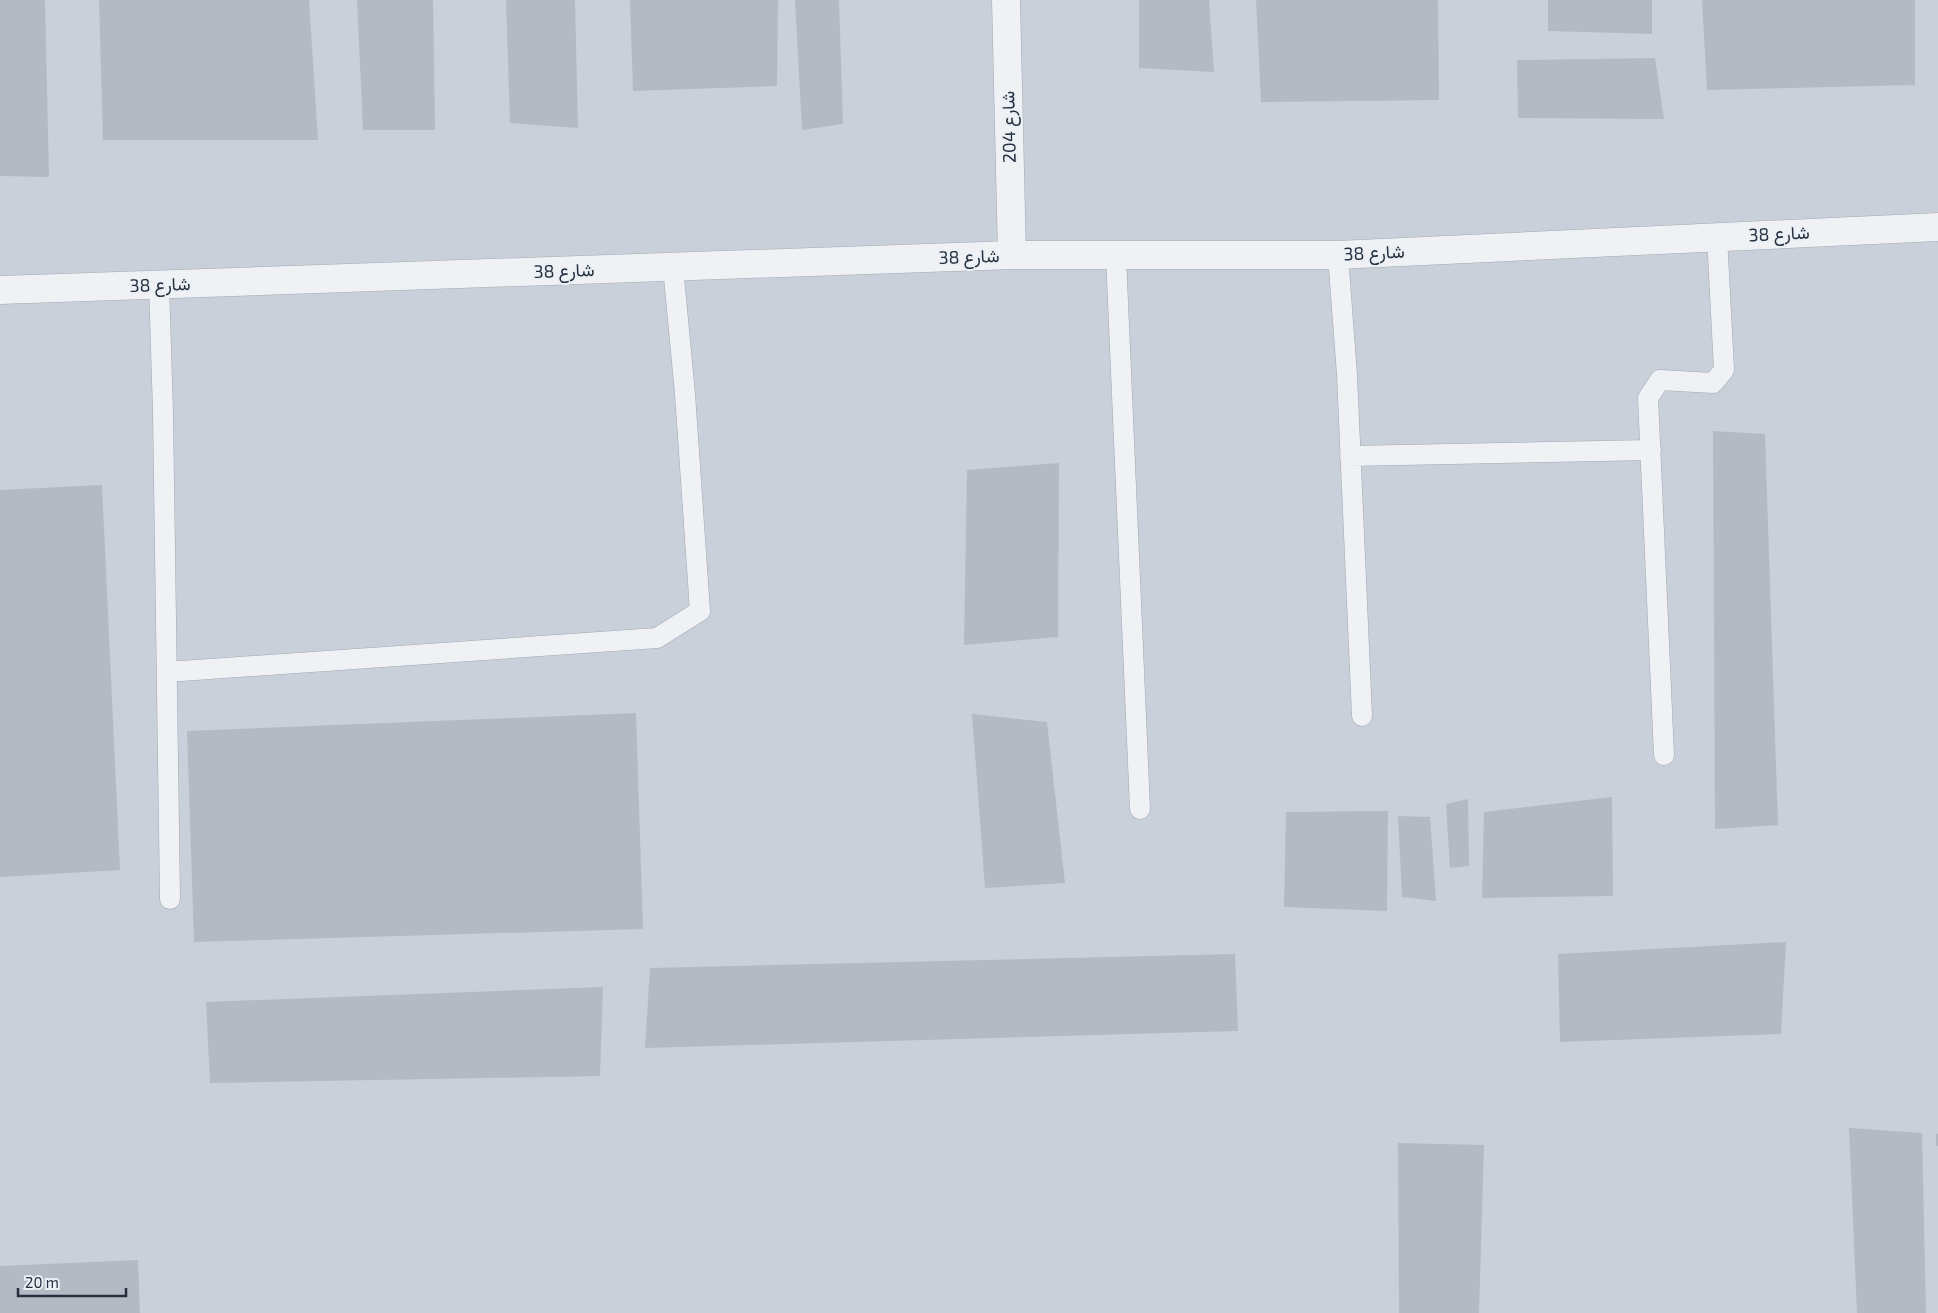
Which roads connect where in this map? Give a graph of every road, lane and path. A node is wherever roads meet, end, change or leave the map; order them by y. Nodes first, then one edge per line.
1 (1006, 0) edge
2 (1938, 227) edge
3 (1717, 236) junction
4 (1012, 255) junction
5 (1338, 255) junction
6 (1116, 256) junction
7 (673, 267) junction
8 (160, 285) junction
9 (0, 290) edge
10 (1651, 450) junction
11 (1350, 456) junction
12 (167, 672) junction
13 (1362, 716) dead end
14 (1664, 755) dead end
15 (1140, 809) dead end
16 (170, 899) dead end

1 - 4 street, شارع 204
2 - 3 street, شارع 38
3 - 5 street, شارع 38
3 - 10 lane
4 - 6 street, شارع 38
4 - 7 street, شارع 38
5 - 6 street, شارع 38
5 - 11 lane
6 - 15 lane
7 - 8 street, شارع 38
7 - 12 lane
8 - 9 street, شارع 38
8 - 12 lane
10 - 11 lane
10 - 14 lane
11 - 13 lane
12 - 16 lane

